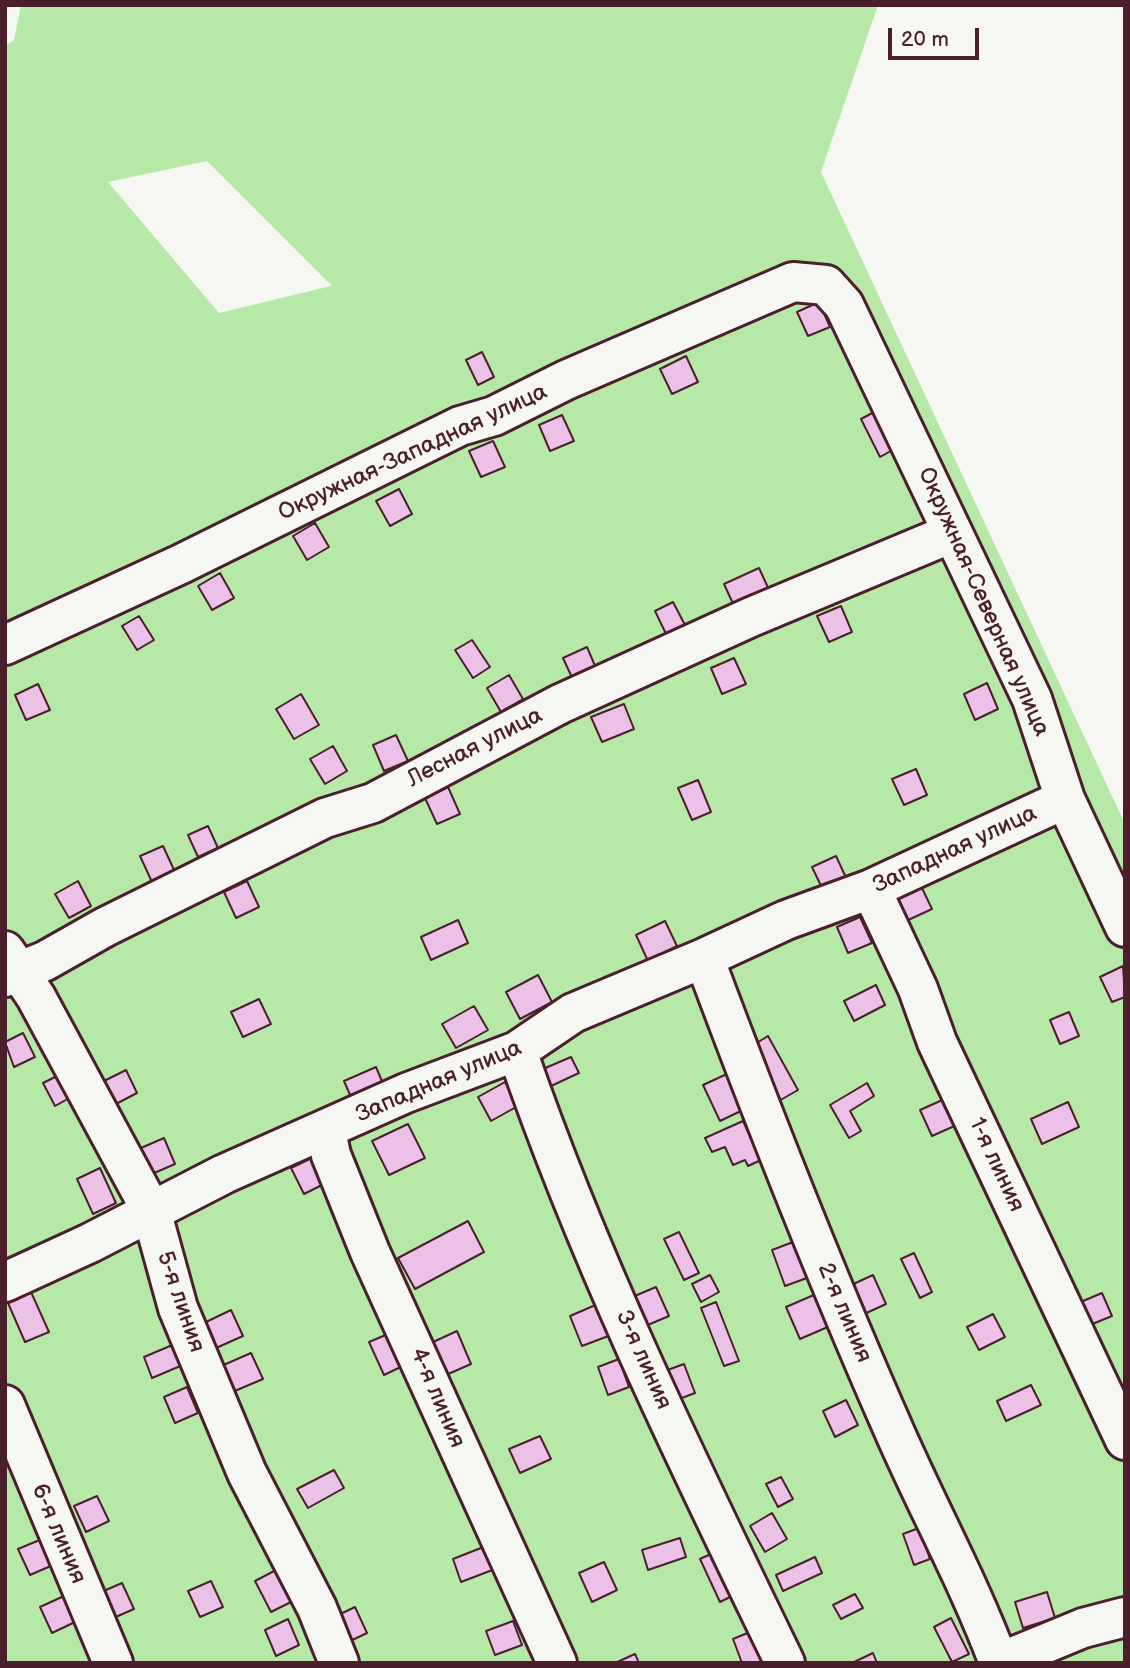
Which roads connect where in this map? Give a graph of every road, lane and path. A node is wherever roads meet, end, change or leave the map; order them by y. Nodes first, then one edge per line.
1 (826, 285) joint
2 (952, 533) junction
3 (5, 645) edge
4 (1065, 799) junction
5 (871, 889) junction
6 (1125, 927) edge
7 (704, 958) junction
8 (10, 966) edge
9 (517, 1051) junction
10 (326, 1131) junction
11 (151, 1210) junction
12 (5, 1282) edge
13 (5, 1405) edge
14 (1125, 1440) edge
15 (1125, 1617) edge
16 (113, 1663) edge
17 (339, 1663) edge
18 (557, 1663) edge
19 (785, 1663) edge
20 (998, 1663) edge

1 - 2 street, Окружная-Северная улица
1 - 3 street, Окружная-Западная улица
2 - 4 street, Окружная-Северная улица
2 - 8 street, Лесная улица
4 - 5 street, Западная улица
4 - 6 street, Окружная-Северная улица
5 - 7 street, Западная улица
5 - 14 street, 1-я линия
7 - 9 street, Западная улица
7 - 20 street, 2-я линия
8 - 11 street, 5-я линия
9 - 10 street, Западная улица
9 - 19 street, 3-я линия
10 - 11 street, Западная улица
10 - 18 street, 4-я линия
11 - 12 street, Западная улица
11 - 17 street, 5-я линия
13 - 16 street, 6-я линия
15 - 20 street

